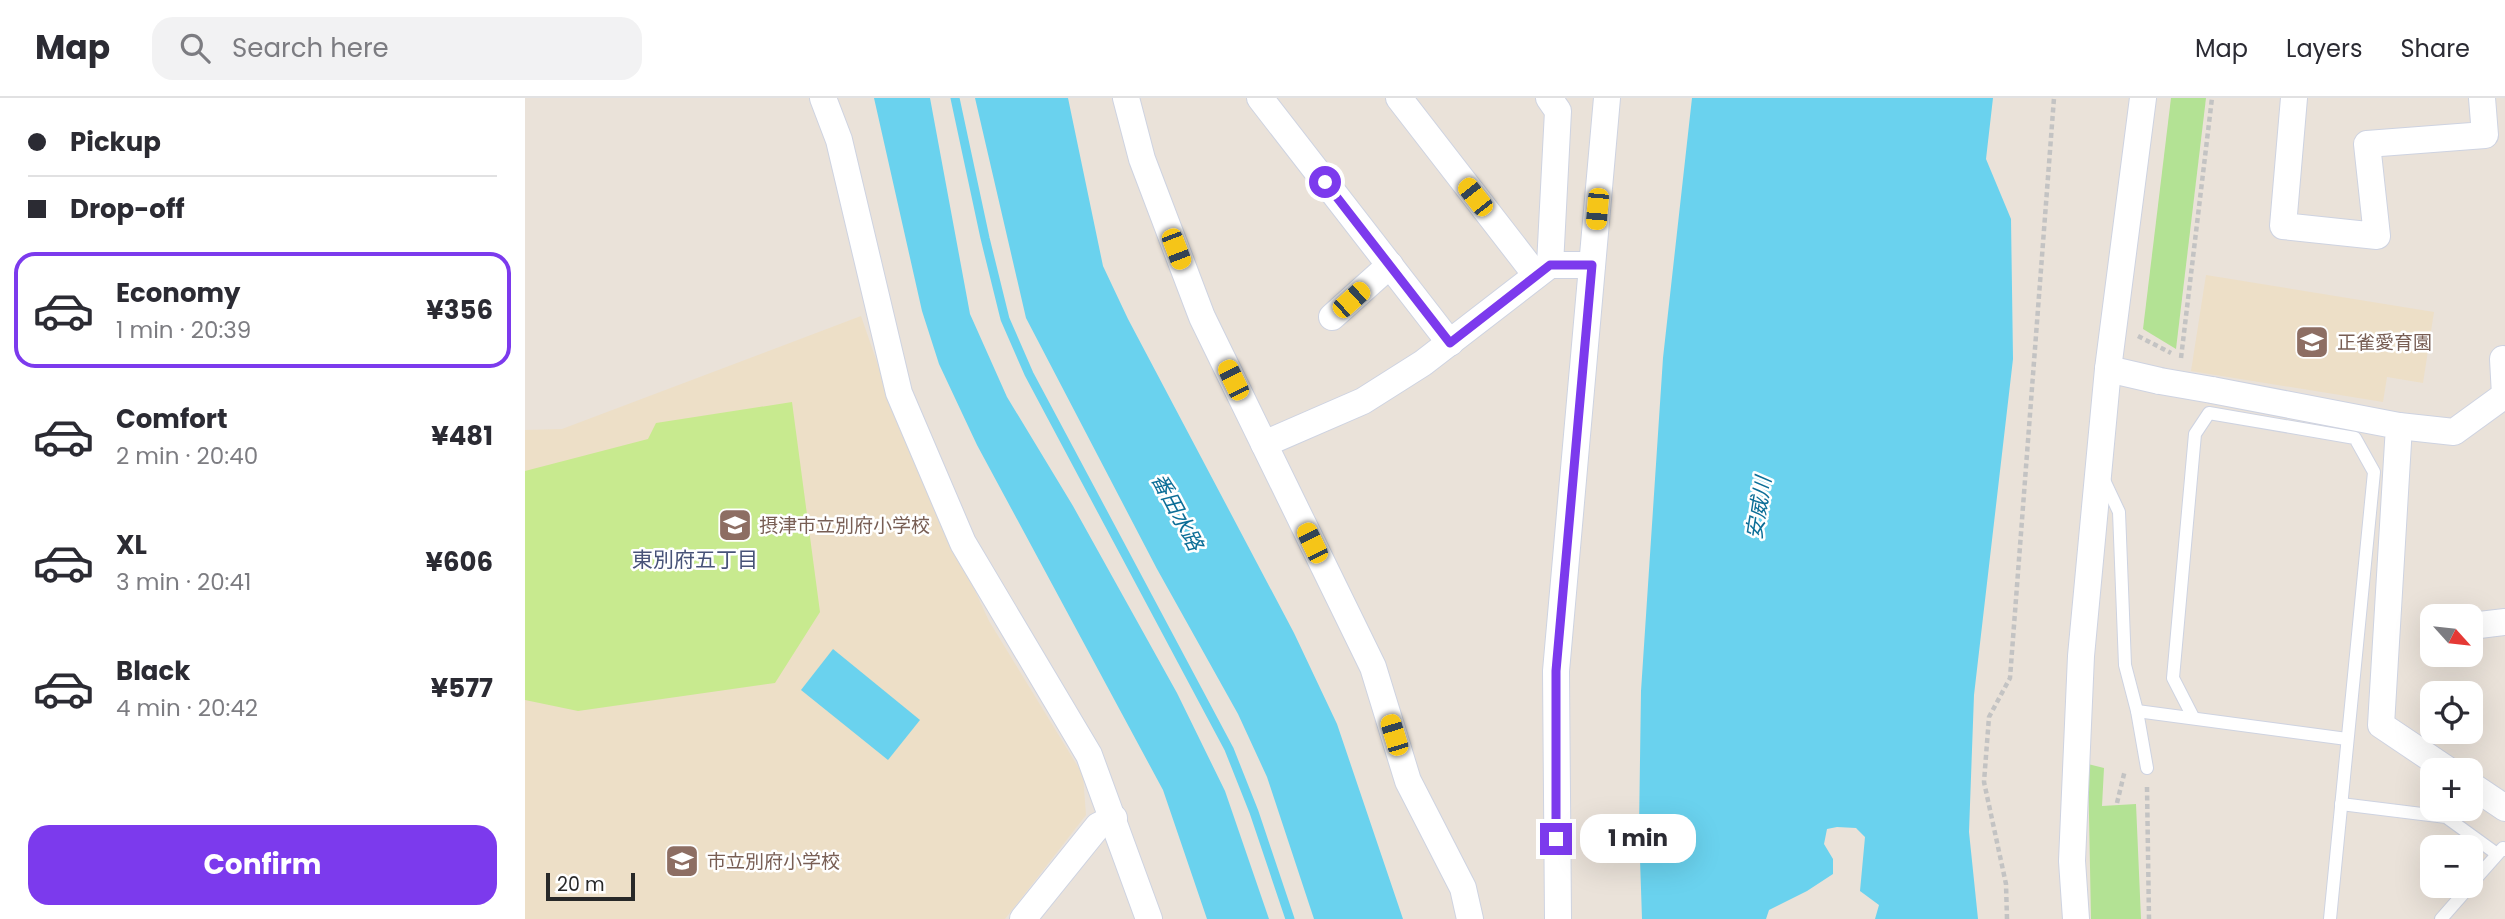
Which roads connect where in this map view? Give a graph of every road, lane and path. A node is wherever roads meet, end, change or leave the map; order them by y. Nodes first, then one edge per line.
1 (824, 98) edge
2 (1126, 98) edge
3 (1260, 98) edge
4 (1399, 98) edge
5 (1549, 98) edge
6 (1607, 98) edge
7 (2054, 98) edge
8 (2143, 98) edge
9 (2294, 98) edge
10 (2482, 98) edge
11 (1390, 265) junction
12 (1592, 265) junction
13 (1543, 270) junction
14 (1332, 317) dead end
15 (2133, 333) dead end
16 (1450, 343) junction
17 (2181, 358) dead end
18 (2503, 359) dead end
19 (2108, 369) junction
20 (2399, 426) junction
21 (1263, 443) junction
22 (2099, 468) junction
23 (2505, 622) edge
24 (2483, 625) edge
25 (2137, 712) junction
26 (2193, 717) junction
27 (2347, 739) junction
28 (2430, 758) edge
29 (2126, 766) dead end
30 (2147, 768) joint
31 (2483, 793) edge
32 (2117, 803) dead end
33 (2341, 804) junction
34 (2505, 808) edge
35 (1114, 818) junction
36 (2501, 852) edge
37 (2483, 872) edge
38 (2460, 898) edge
39 (1023, 919) edge
40 (1149, 919) edge
41 (1470, 919) edge
42 (1558, 919) edge
43 (2007, 919) edge
44 (2076, 919) edge
45 (2149, 919) edge
46 (2330, 919) edge
47 (2441, 919) edge

1 - 35 street
2 - 21 street
3 - 11 street
4 - 13 street
5 - 13 street
6 - 12 street
7 - 43 path
8 - 19 street
9 - 10 street
11 - 14 street
11 - 16 street
12 - 13 street
12 - 42 street
13 - 16 street
15 - 17 path
16 - 21 street
18 - 20 street
19 - 20 street, bridge
19 - 22 street
20 - 28 street
21 - 41 street
22 - 25 lane
22 - 44 street
23 - 24 street
25 - 26 lane
25 - 30 lane
26 - 27 lane
26 - 27 lane
27 - 33 lane
29 - 32 path
30 - 45 path
31 - 34 street
33 - 36 lane
33 - 46 lane
35 - 39 street
35 - 40 street
36 - 37 lane
38 - 47 lane

